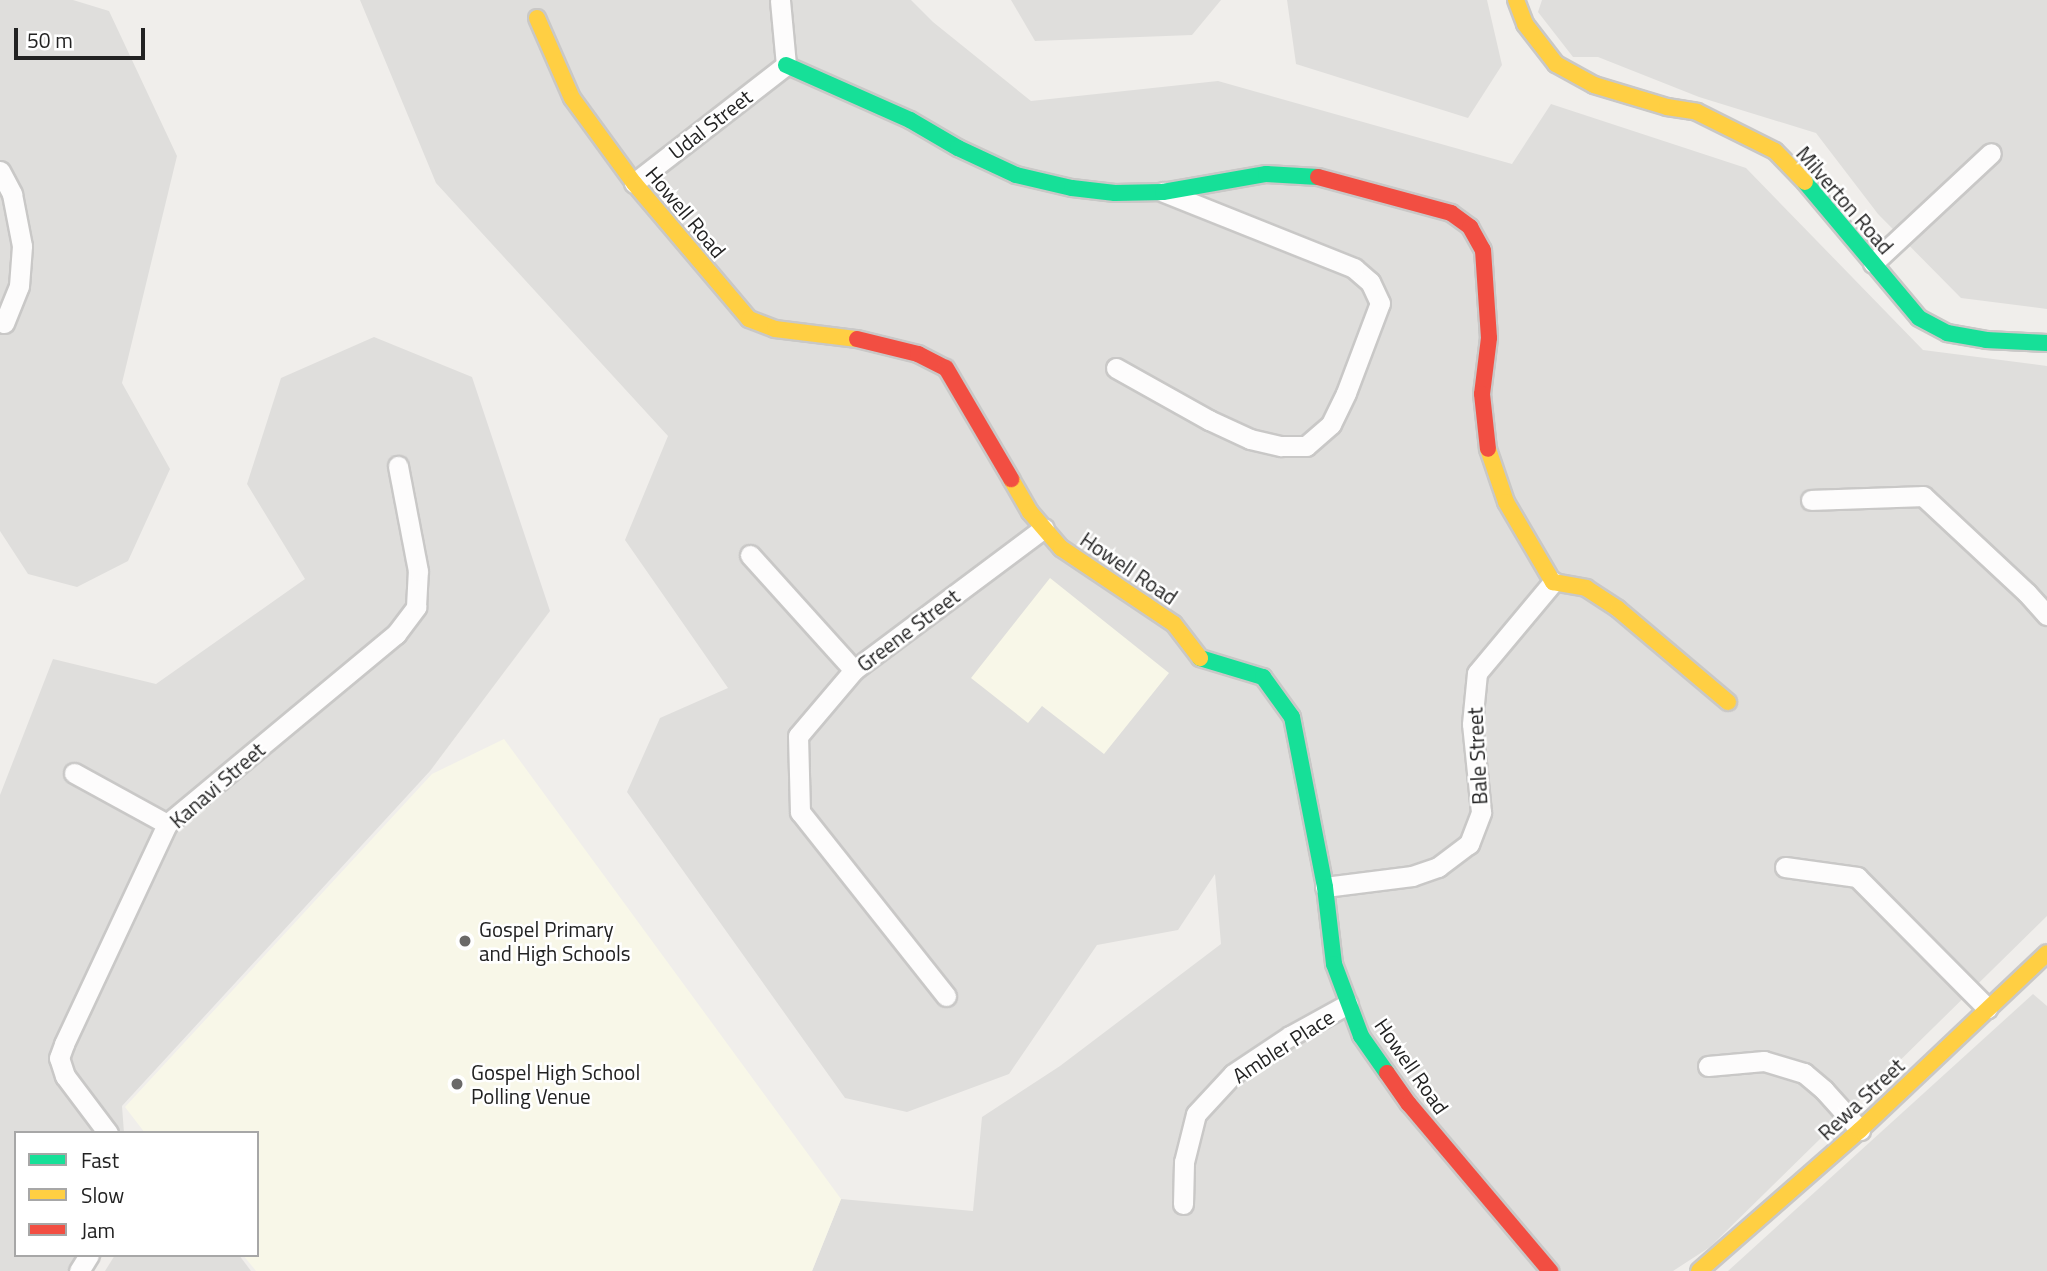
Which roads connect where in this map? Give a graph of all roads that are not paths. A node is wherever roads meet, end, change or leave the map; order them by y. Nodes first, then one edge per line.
1 (780, 0) edge
2 (1516, 0) edge
3 (537, 18) dead end
4 (786, 65) junction
5 (1991, 153) dead end
6 (0, 171) edge
7 (634, 183) junction
8 (1163, 192) junction
9 (1873, 263) junction
10 (4, 323) dead end
11 (2047, 343) edge
12 (1116, 368) dead end
13 (398, 466) dead end
14 (1811, 500) dead end
15 (1044, 528) junction
16 (750, 555) dead end
17 (1553, 582) junction
18 (2047, 615) edge
19 (854, 670) junction
20 (1728, 702) dead end
21 (74, 773) dead end
22 (167, 824) junction
23 (1785, 867) dead end
24 (1325, 887) junction
25 (2047, 953) edge
26 (946, 996) dead end
27 (1348, 1004) junction
28 (1987, 1008) junction
29 (1708, 1066) dead end
30 (1860, 1130) junction
31 (106, 1131) edge
32 (1183, 1204) dead end
33 (1550, 1271) edge
34 (1699, 1271) edge

1 - 4 street
2 - 9 street, Milverton Road
3 - 7 street, Howell Road
4 - 7 street, Udal Street
4 - 8 street
5 - 9 street
6 - 10 street
7 - 15 street, Howell Road
8 - 12 street
8 - 17 street
9 - 11 street, Milverton Road
13 - 22 street, Kanavi Street
14 - 18 street
15 - 19 street, Greene Street
15 - 24 street, Howell Road
16 - 19 street
17 - 20 street
17 - 24 street, Bale Street
19 - 26 street, Greene Street
21 - 22 street
22 - 31 street, Kanavi Street
23 - 28 street
24 - 27 street, Howell Road
25 - 28 street, Rewa Street
27 - 32 street, Ambler Place
27 - 33 street, Howell Road
28 - 30 street, Rewa Street
29 - 30 street
30 - 34 street, Rewa Street

